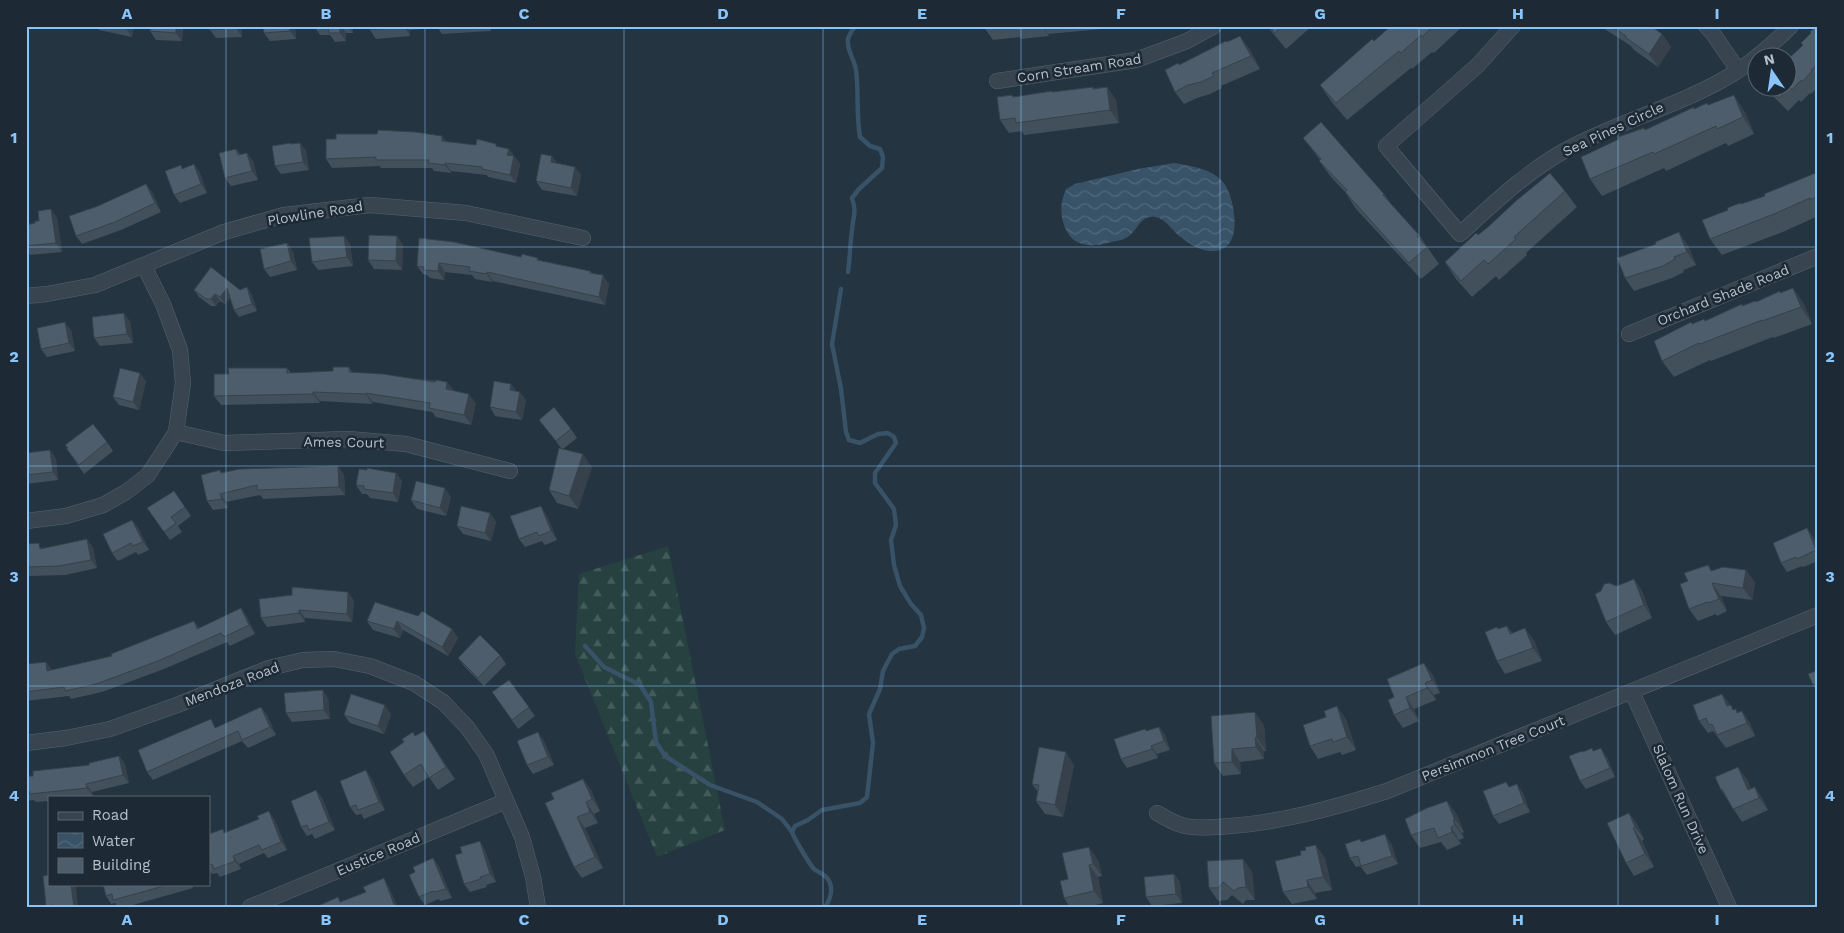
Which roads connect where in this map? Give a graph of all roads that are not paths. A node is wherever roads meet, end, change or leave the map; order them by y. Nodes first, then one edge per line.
1 (1214, 26) edge
2 (1513, 26) edge
3 (1706, 26) edge
4 (1791, 26) edge
5 (1738, 70) junction
6 (996, 81) dead end
7 (583, 238) dead end
8 (1818, 256) edge
9 (144, 266) junction
10 (26, 296) edge
11 (1629, 334) dead end
12 (176, 432) junction
13 (510, 472) dead end
14 (26, 521) edge
15 (1818, 615) edge
16 (1632, 692) junction
17 (26, 743) edge
18 (506, 801) junction
19 (1158, 813) dead end
20 (250, 907) edge
21 (538, 907) edge
22 (1729, 907) edge

1 - 6 street, Corn Stream Road
2 - 5 street, Sea Pines Circle
3 - 5 street
4 - 5 street, Sea Pines Circle
7 - 9 street, Plowline Road
8 - 11 street, Orchard Shade Road
9 - 10 street, Plowline Road
9 - 12 street
12 - 13 street, Ames Court
12 - 14 street
15 - 16 street, Persimmon Tree Court
16 - 19 street, Persimmon Tree Court
16 - 22 street, Slalom Run Drive
17 - 18 street, Mendoza Road
18 - 20 street, Eustice Road
18 - 21 street, Mendoza Road

